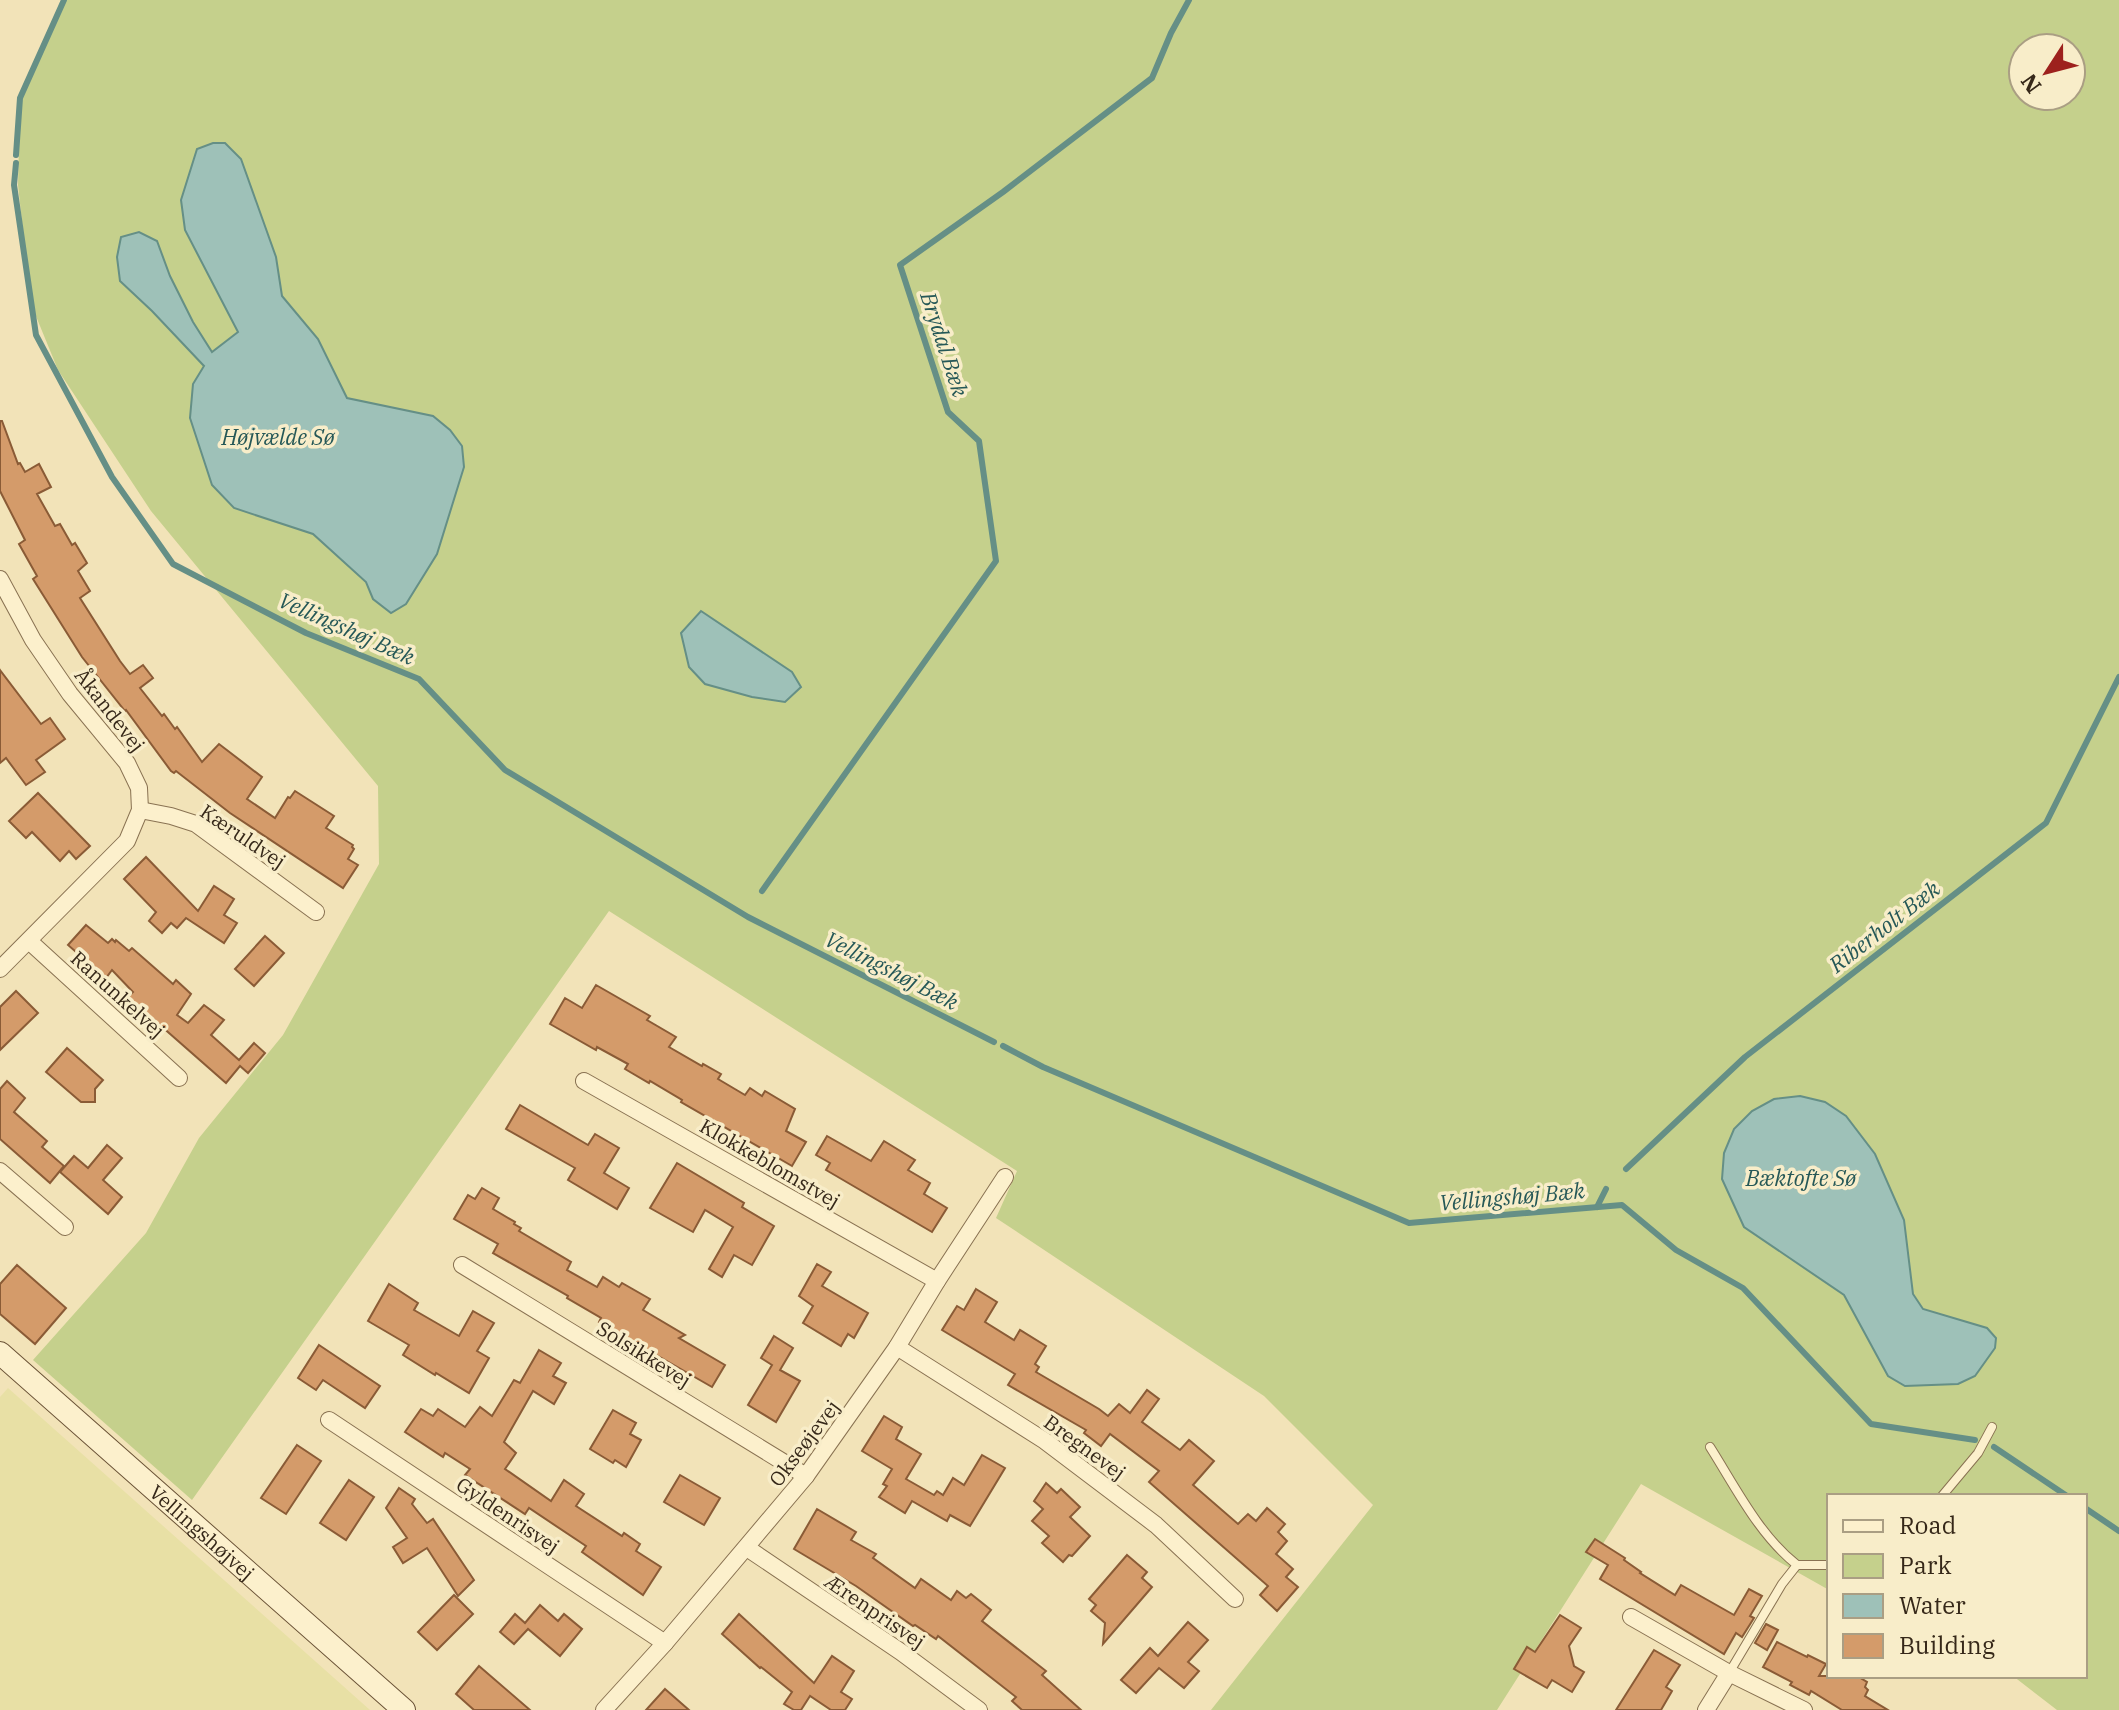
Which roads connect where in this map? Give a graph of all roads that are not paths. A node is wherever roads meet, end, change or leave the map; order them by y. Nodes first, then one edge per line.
1 (0, 579) edge
2 (140, 810) junction
3 (316, 912) dead end
4 (29, 941) junction
5 (0, 969) edge
6 (179, 1078) dead end
7 (584, 1081) dead end
8 (0, 1171) edge
9 (1005, 1177) dead end
10 (65, 1227) dead end
11 (462, 1265) dead end
12 (937, 1281) junction
13 (897, 1347) junction
14 (0, 1353) edge
15 (329, 1420) dead end
16 (1992, 1427) dead end
17 (1710, 1447) dead end
18 (806, 1476) junction
19 (1944, 1494) edge
20 (747, 1548) junction
21 (1797, 1565) junction
22 (1827, 1565) edge
23 (1235, 1599) dead end
24 (1631, 1617) dead end
25 (665, 1643) junction
26 (1729, 1673) junction
27 (607, 1709) edge
28 (404, 1710) edge
29 (979, 1710) edge
30 (1706, 1710) edge
31 (1804, 1710) edge

1 - 2 street, Åkandevej
2 - 3 street, Kæruldvej
2 - 4 street
4 - 5 street
4 - 6 street, Ranunkelvej
7 - 12 street, Klokkeblomstvej
8 - 10 street
9 - 12 street, Okseøjevej
11 - 18 street, Solsikkevej
12 - 13 street, Okseøjevej
13 - 18 street, Okseøjevej
13 - 23 street, Bregnevej
14 - 28 street, Vellingshøjvej
15 - 25 street, Gyldenrisvej
16 - 19 lane
17 - 21 lane
18 - 20 street, Okseøjevej
20 - 25 street, Okseøjevej
20 - 29 street, Ærenprisvej
21 - 22 lane
21 - 26 lane
24 - 26 street
25 - 27 street, Okseøjevej
26 - 30 street
26 - 31 street

